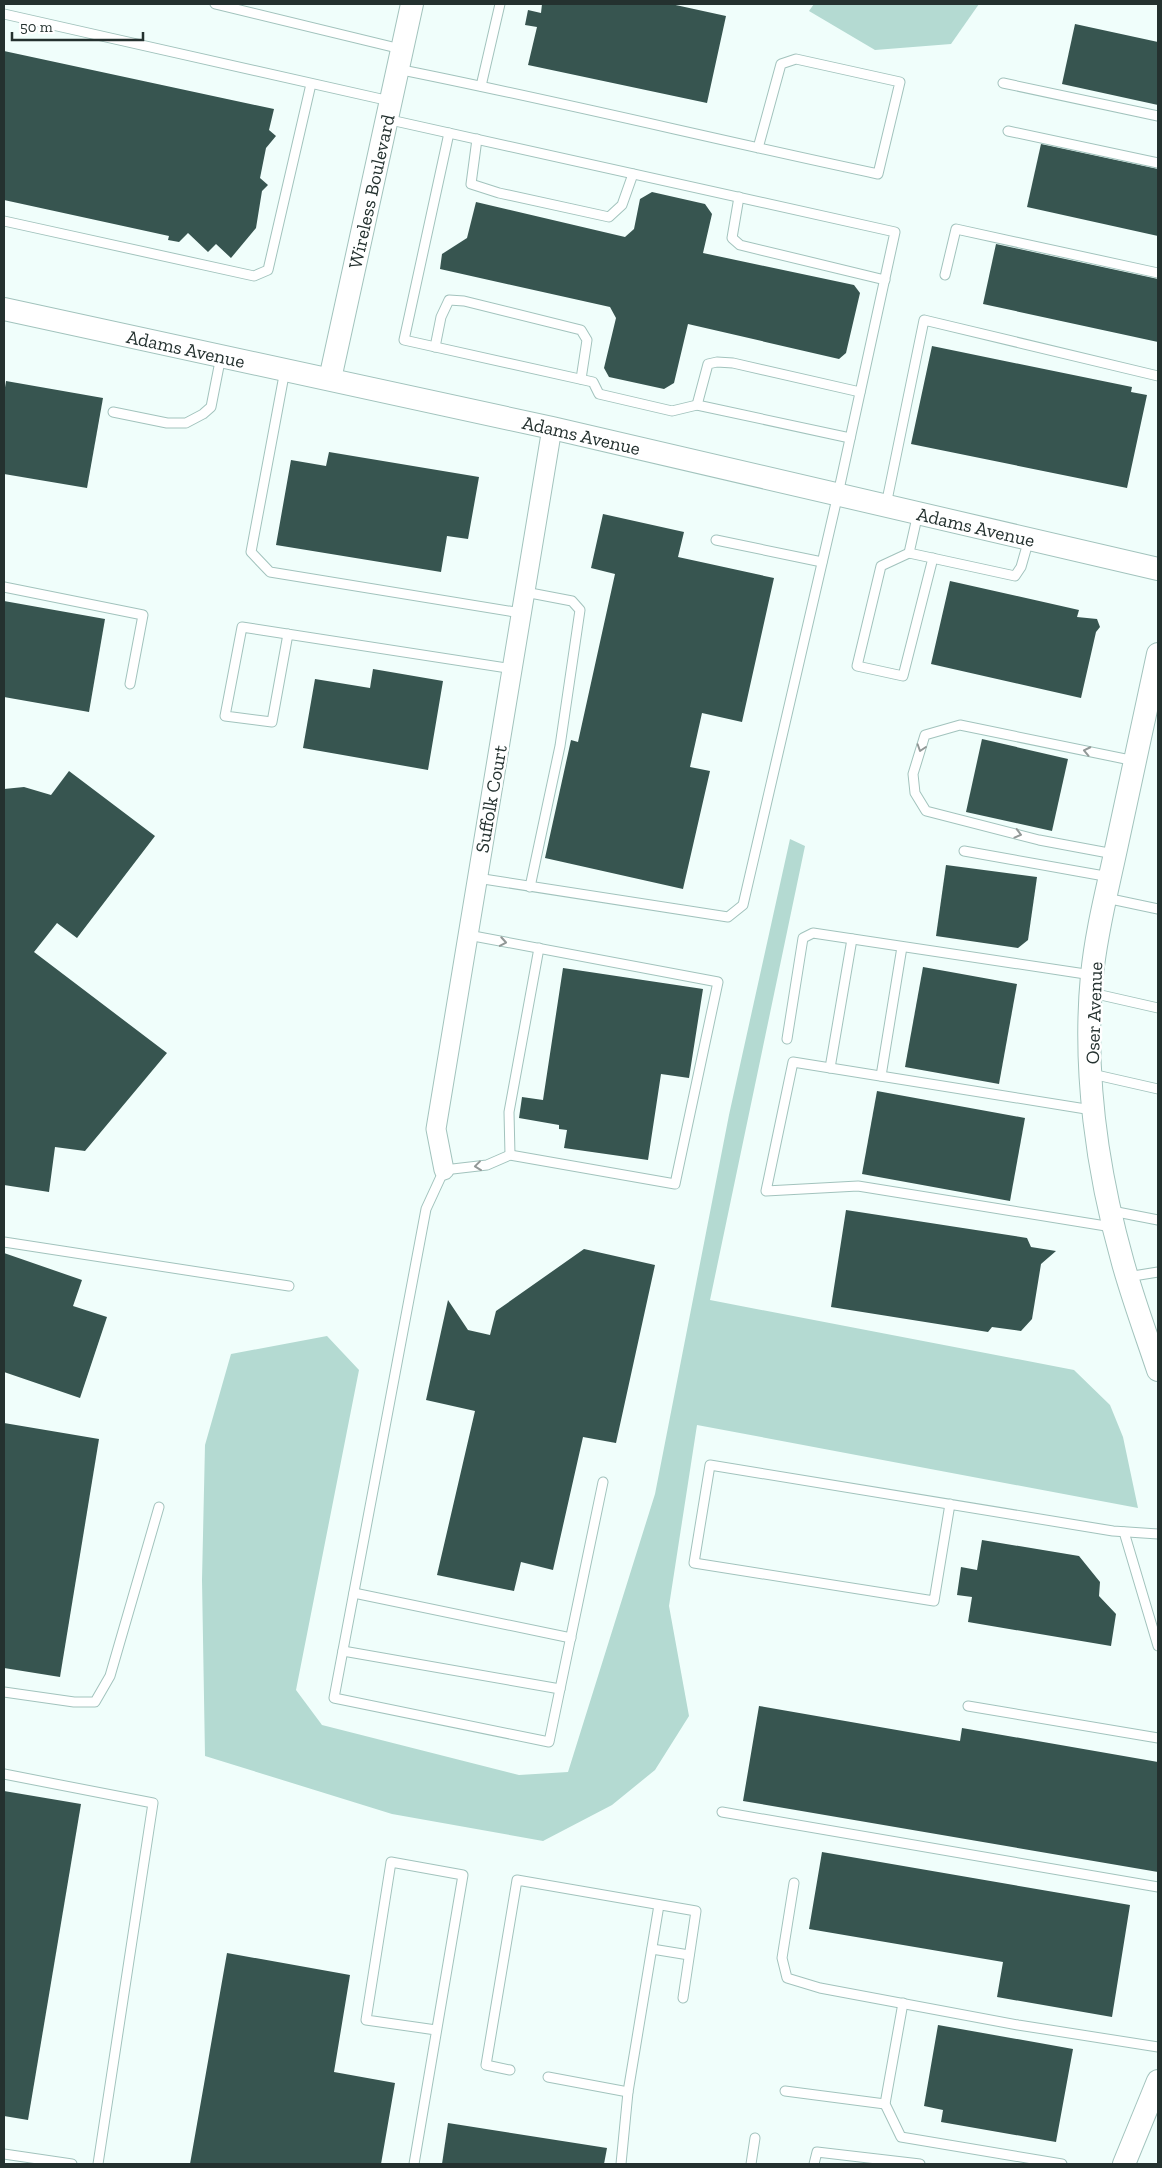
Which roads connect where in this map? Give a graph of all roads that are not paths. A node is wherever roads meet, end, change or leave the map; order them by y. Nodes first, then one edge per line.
1 (215, 4) edge
2 (412, 4) edge
3 (500, 4) edge
4 (4, 14) edge
5 (399, 59) junction
6 (1002, 83) dead end
7 (311, 84) junction
8 (480, 86) junction
9 (388, 110) junction
10 (1158, 116) edge
11 (1008, 131) dead end
12 (448, 133) junction
13 (477, 139) junction
14 (758, 148) junction
15 (1158, 163) edge
16 (633, 174) junction
17 (739, 198) junction
18 (4, 221) edge
19 (1158, 273) edge
20 (945, 275) dead end
21 (885, 280) junction
22 (4, 309) edge
23 (435, 347) junction
24 (222, 356) junction
25 (285, 369) junction
26 (1158, 376) edge
27 (330, 379) junction
28 (581, 379) junction
29 (860, 392) junction
30 (696, 405) junction
31 (113, 412) dead end
32 (552, 428) junction
33 (850, 438) junction
34 (838, 494) junction
35 (886, 506) junction
36 (918, 513) junction
37 (1029, 539) junction
38 (716, 540) dead end
39 (909, 553) junction
40 (932, 558) junction
41 (822, 562) junction
42 (1158, 569) edge
43 (4, 587) edge
44 (525, 592) junction
45 (521, 613) junction
46 (288, 634) junction
47 (1158, 654) edge
48 (513, 669) junction
49 (130, 684) dead end
50 (1135, 761) junction
51 (964, 851) dead end
52 (1115, 854) junction
53 (477, 878) junction
54 (530, 887) junction
55 (1108, 888) junction
56 (1158, 909) edge
57 (468, 935) junction
58 (852, 939) junction
59 (902, 947) junction
60 (539, 948) junction
61 (1092, 984) junction
62 (1158, 1008) edge
63 (786, 1038) dead end
64 (830, 1068) junction
65 (1092, 1074) junction
66 (881, 1076) junction
67 (1158, 1088) edge
68 (1095, 1110) junction
69 (510, 1155) junction
70 (444, 1170) junction
71 (1112, 1219) junction
72 (1158, 1220) edge
73 (4, 1242) edge
74 (1158, 1272) edge
75 (1127, 1277) junction
76 (289, 1286) dead end
77 (1156, 1359) edge
78 (603, 1482) dead end
79 (950, 1504) junction
80 (159, 1507) dead end
81 (1124, 1532) junction
82 (1158, 1534) edge
83 (354, 1593) junction
84 (571, 1638) junction
85 (1158, 1646) edge
86 (343, 1651) junction
87 (560, 1689) junction
88 (4, 1692) edge
89 (968, 1706) dead end
90 (1158, 1738) edge
91 (4, 1774) edge
92 (722, 1812) dead end
93 (794, 1883) dead end
94 (1158, 1887) edge
95 (659, 1905) junction
96 (652, 1949) junction
97 (689, 1955) junction
98 (682, 1998) dead end
99 (903, 2003) junction
100 (436, 2030) junction
101 (1158, 2048) edge
102 (510, 2070) dead end
103 (548, 2077) dead end
104 (1158, 2081) edge
105 (785, 2091) dead end
106 (628, 2092) junction
107 (885, 2104) junction
108 (755, 2138) dead end
109 (4, 2154) edge
110 (72, 2164) edge
111 (98, 2164) edge
112 (414, 2164) edge
113 (621, 2164) edge
114 (750, 2164) edge
115 (814, 2164) edge
116 (920, 2164) edge
117 (1062, 2164) edge
118 (1124, 2164) edge

1 - 5 lane
2 - 5 street, Wireless Boulevard
3 - 8 lane
4 - 7 lane
5 - 8 lane
5 - 9 street, Wireless Boulevard
6 - 10 lane
7 - 9 lane
7 - 18 lane
8 - 14 lane
9 - 12 lane
9 - 27 street, Wireless Boulevard
11 - 15 lane
12 - 13 lane
12 - 23 lane
13 - 16 lane
13 - 16 lane
14 - 14 lane
16 - 17 lane
17 - 21 lane
17 - 21 lane
19 - 20 lane
21 - 29 lane
22 - 24 street, Adams Avenue
23 - 28 lane
23 - 28 lane
24 - 25 street, Adams Avenue
24 - 31 lane
25 - 27 street, Adams Avenue
25 - 45 lane
26 - 35 lane
27 - 32 street, Adams Avenue
28 - 30 lane
29 - 30 lane
29 - 33 lane
30 - 33 lane
32 - 34 street, Adams Avenue
32 - 44 street, Suffolk Court
33 - 34 lane
34 - 35 street, Adams Avenue
34 - 41 lane
35 - 36 street, Adams Avenue
36 - 37 street, Adams Avenue
36 - 39 lane
37 - 40 lane
37 - 42 street, Adams Avenue
38 - 41 lane
39 - 40 lane
39 - 40 lane
41 - 54 lane
43 - 49 lane
44 - 45 street, Suffolk Court
44 - 54 lane
45 - 48 street, Suffolk Court
46 - 46 lane
46 - 48 lane
47 - 50 street, Oser Avenue
48 - 53 street, Suffolk Court
50 - 52 street, Oser Avenue
50 -> 52 lane
51 - 55 lane
52 - 55 street, Oser Avenue
53 - 54 lane
53 - 57 street, Suffolk Court
55 - 56 lane
55 - 61 street, Oser Avenue
57 -> 60 lane
57 - 70 street, Suffolk Court
58 - 59 lane
58 - 63 lane
58 - 64 lane
59 - 61 lane
59 - 66 lane
60 - 69 lane
60 - 69 lane
61 - 62 lane
61 - 65 street, Oser Avenue
64 - 66 lane
64 - 71 lane
65 - 67 lane
65 - 68 street, Oser Avenue
66 - 68 lane
68 - 71 street, Oser Avenue
69 -> 70 lane
70 - 83 lane
71 - 72 lane
71 - 75 street, Oser Avenue
73 - 76 lane
74 - 75 lane
75 - 77 street, Oser Avenue
78 - 84 lane
79 - 79 lane
79 - 81 lane
80 - 88 lane
81 - 82 lane
81 - 85 lane
83 - 84 lane
83 - 86 lane
84 - 87 lane
86 - 87 lane
86 - 87 lane
89 - 90 lane
91 - 111 lane
92 - 94 lane
93 - 99 lane
95 - 96 lane
95 - 97 lane
95 - 102 lane
96 - 97 lane
96 - 106 lane
97 - 98 lane
99 - 101 lane
99 - 107 lane
100 - 100 lane
100 - 112 lane
103 - 106 lane
104 - 118 street
105 - 107 lane
106 - 113 lane
107 - 117 lane
108 - 114 lane
109 - 110 lane
115 - 116 lane

